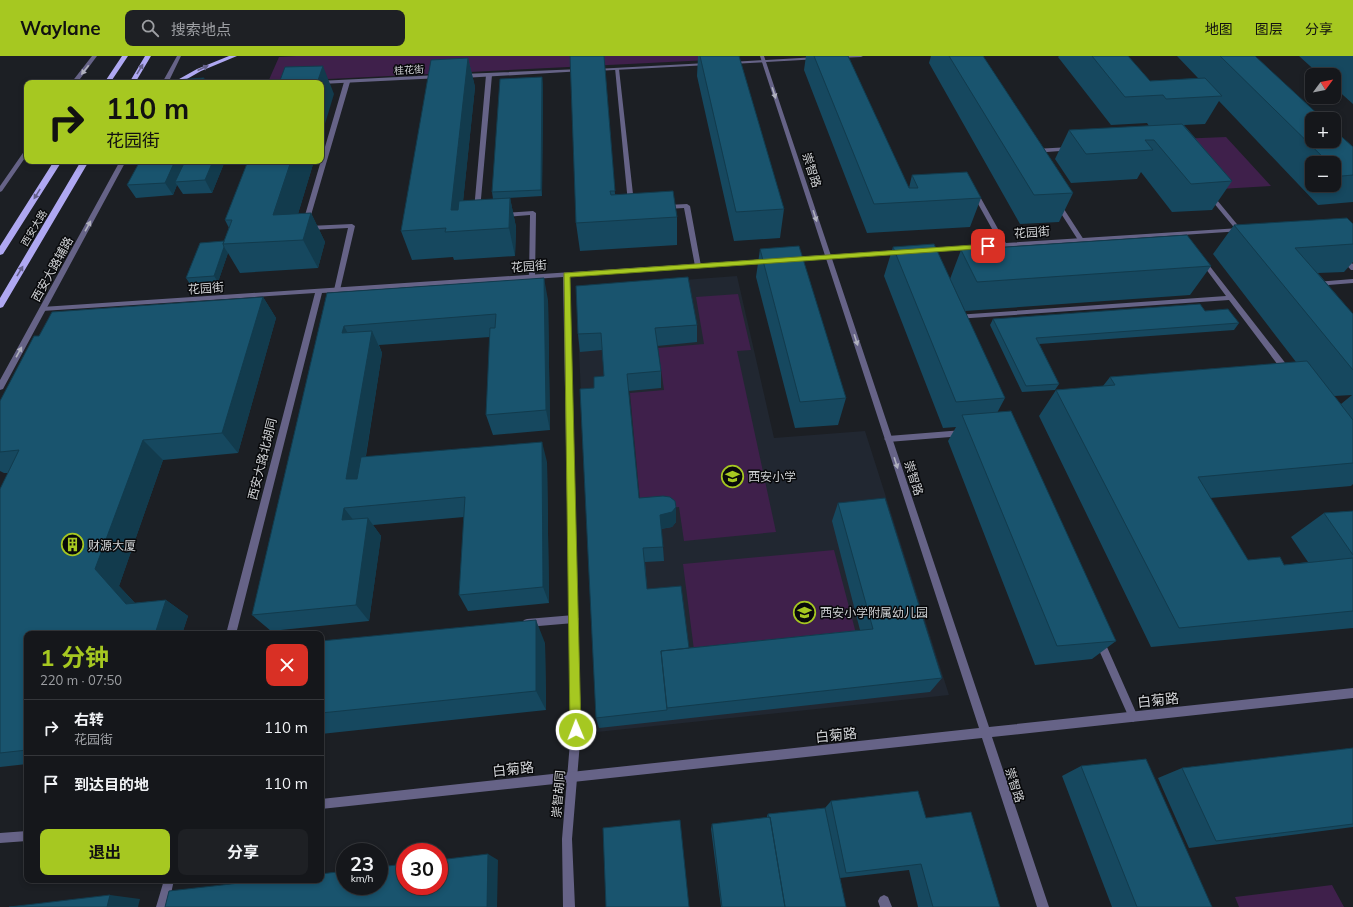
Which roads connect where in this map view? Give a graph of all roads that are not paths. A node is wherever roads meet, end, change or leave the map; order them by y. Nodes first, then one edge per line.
1 (95, 56) edge
2 (125, 56) edge
3 (148, 56) edge
4 (179, 56) edge
5 (234, 56) edge
6 (861, 56) edge
7 (848, 57) edge
8 (825, 58) edge
9 (832, 58) edge
10 (762, 59) edge
11 (725, 63) edge
12 (717, 64) edge
13 (851, 64) edge
14 (617, 68) junction
15 (489, 75) junction
16 (457, 76) edge
17 (449, 77) edge
18 (76, 80) edge
19 (109, 80) edge
20 (134, 80) edge
21 (167, 80) edge
22 (181, 80) edge
23 (347, 82) junction
24 (324, 83) edge
25 (1080, 148) edge
26 (1025, 152) edge
27 (24, 155) edge
28 (324, 161) edge
29 (56, 164) edge
30 (84, 164) edge
31 (121, 164) edge
32 (323, 164) edge
33 (0, 190) edge
34 (968, 193) edge
35 (1208, 193) edge
36 (1053, 196) edge
37 (663, 208) edge
38 (632, 209) edge
39 (498, 216) edge
40 (476, 217) edge
41 (1246, 229) edge
42 (1239, 230) junction
43 (1081, 240) junction
44 (1004, 245) junction
45 (0, 252) edge
46 (910, 252) edge
47 (1338, 252) edge
48 (924, 253) edge
49 (828, 257) junction
50 (1200, 257) edge
51 (782, 260) edge
52 (774, 261) edge
53 (698, 266) junction
54 (1353, 268) edge
55 (566, 274) junction
56 (532, 277) junction
57 (1353, 281) edge
58 (1305, 284) edge
59 (337, 290) junction
60 (318, 291) junction
61 (1231, 298) junction
62 (0, 305) edge
63 (42, 309) junction
64 (955, 317) edge
65 (1291, 376) edge
66 (0, 387) edge
67 (974, 432) edge
68 (888, 439) junction
69 (574, 619) junction
70 (518, 624) edge
71 (1095, 630) edge
72 (232, 631) edge
73 (1353, 693) edge
74 (1133, 717) junction
75 (985, 733) junction
76 (572, 777) junction
77 (324, 804) edge
78 (24, 836) edge
79 (0, 838) edge
80 (168, 883) edge
81 (162, 907) edge
82 (569, 907) edge
83 (1043, 907) edge

1 -> 18 street
2 - 19 main road
20 -> 3 main road
4 - 21 street
22 -> 5 main road
6 - 7 street
7 - 9 street
7 - 13 street
8 - 10 street
10 - 11 street
10 -> 49 street, 崇智路
12 - 14 street
14 - 15 street
14 - 38 street
15 - 16 street
15 - 40 street
17 - 23 street, 桂花街
23 - 24 street, 桂花街
23 - 28 street
25 - 26 street
27 - 33 street
29 -> 45 main road, 西安大路
62 -> 30 main road, 西安大路
63 -> 31 street, 西安大路辅路
32 - 59 street
34 - 44 street
35 - 42 street
36 - 43 street
37 - 53 street
39 - 56 street
41 - 42 street, 花园街
42 - 43 street, 花园街
43 - 44 street, 花园街
44 - 48 street, 花园街
46 - 49 street
47 - 54 street
49 - 51 street
49 -> 68 street, 崇智路
50 - 61 street
52 - 53 street, 花园街
53 - 55 street, 花园街
55 - 56 street, 花园街
55 - 69 street, 崇智胡同
56 - 59 street, 花园街
57 - 58 street
59 - 60 street, 花园街
60 - 63 street, 花园街
60 - 72 street, 西安大路北胡同
61 - 64 street
61 - 65 street
66 -> 63 street, 西安大路辅路
67 - 68 street
68 -> 75 street, 崇智路
69 - 70 street
69 - 76 street, 崇智胡同
71 - 74 street
73 - 74 street, 白菊路
74 - 75 street, 白菊路
75 - 76 street, 白菊路
75 - 83 street, 崇智路
76 - 77 street, 白菊路
76 - 82 street, 崇智胡同
78 - 79 street
80 - 81 street

